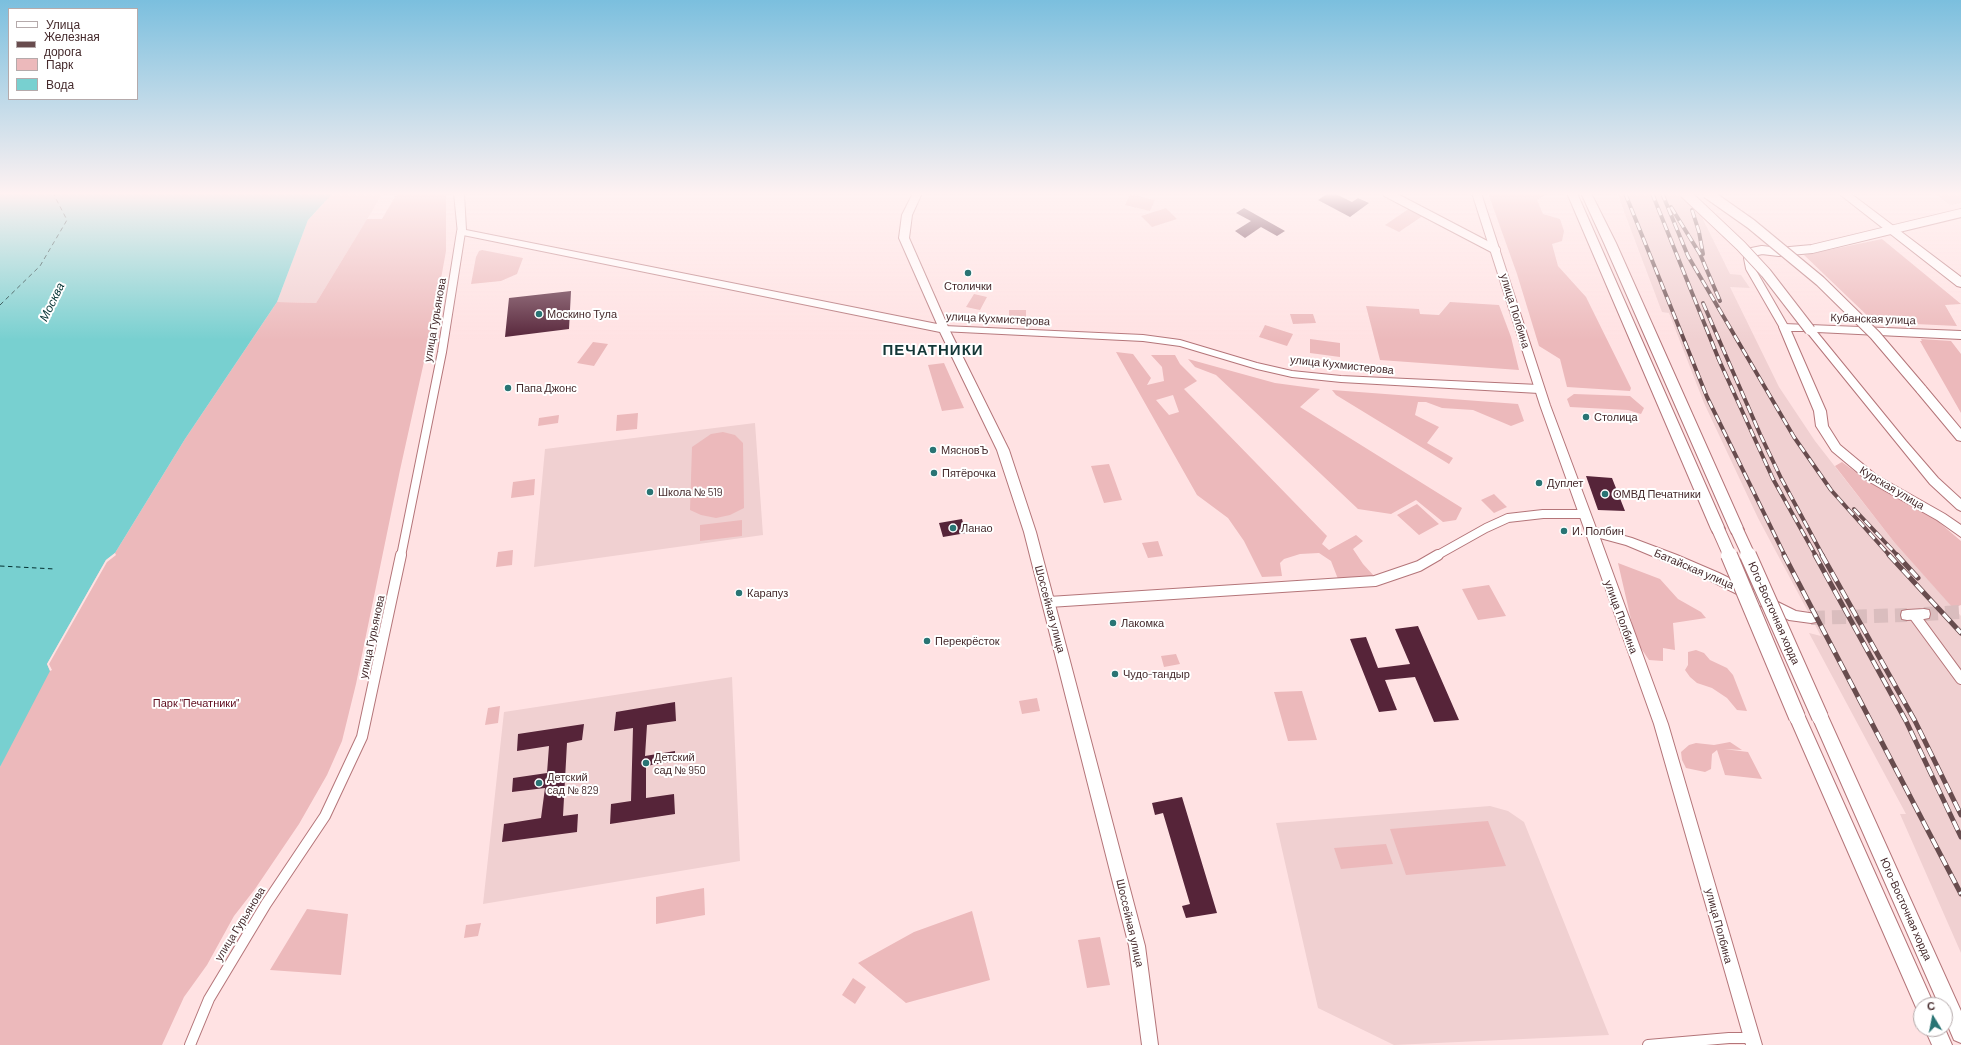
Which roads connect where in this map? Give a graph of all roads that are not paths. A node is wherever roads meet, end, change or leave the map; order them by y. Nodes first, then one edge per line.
1 (460, 242) edge
2 (510, 242) edge
3 (906, 242) edge
4 (1480, 242) edge
5 (1493, 242) edge
6 (1593, 242) edge
7 (1609, 242) edge
8 (1737, 242) edge
9 (1773, 242) edge
10 (1842, 242) edge
11 (1911, 242) edge
12 (1915, 242) edge
13 (1496, 250) junction
14 (1961, 273) edge
15 (1961, 283) edge
16 (1784, 327) junction
17 (1810, 328) junction
18 (944, 329) junction
19 (1961, 335) edge
20 (1797, 354) junction
21 (1539, 389) junction
22 (1961, 437) edge
23 (1961, 506) edge
24 (1584, 514) junction
25 (1590, 531) junction
26 (1961, 532) edge
27 (1049, 602) junction
28 (1915, 614) dead end
29 (1811, 618) tunnel mouth
30 (1961, 679) edge
31 (1921, 997) edge
32 (1961, 1033) edge
33 (1753, 1042) edge
34 (190, 1045) edge
35 (1150, 1045) edge
36 (1648, 1045) edge

1 - 34 street, улица Гурьянова
2 - 18 main road, улица Кухмистерова
3 - 18 main road, Шоссейная улица
4 - 13 street
5 - 13 main road, улица Полбина
6 - 31 main road, Юго-Восточная хорда, bridge
7 - 32 main road, Юго-Восточная хорда, bridge
8 - 23 main road, bridge
9 - 22 main road, bridge
10 - 16 street
11 - 15 main road
12 - 14 main road
13 - 21 main road, улица Полбина
16 - 17 main road, Кубанская улица
16 - 20 main road, Курская улица
17 - 19 main road, Кубанская улица
17 - 20 main road
18 - 21 street, улица Кухмистерова
18 - 27 main road, Шоссейная улица
20 - 26 main road, Курская улица
21 - 24 main road, улица Полбина
24 - 25 main road, улица Полбина
24 - 27 street
25 - 29 main road, Батайская улица
25 - 33 main road, улица Полбина
27 - 35 main road, Шоссейная улица
28 - 30 street
33 - 36 street

